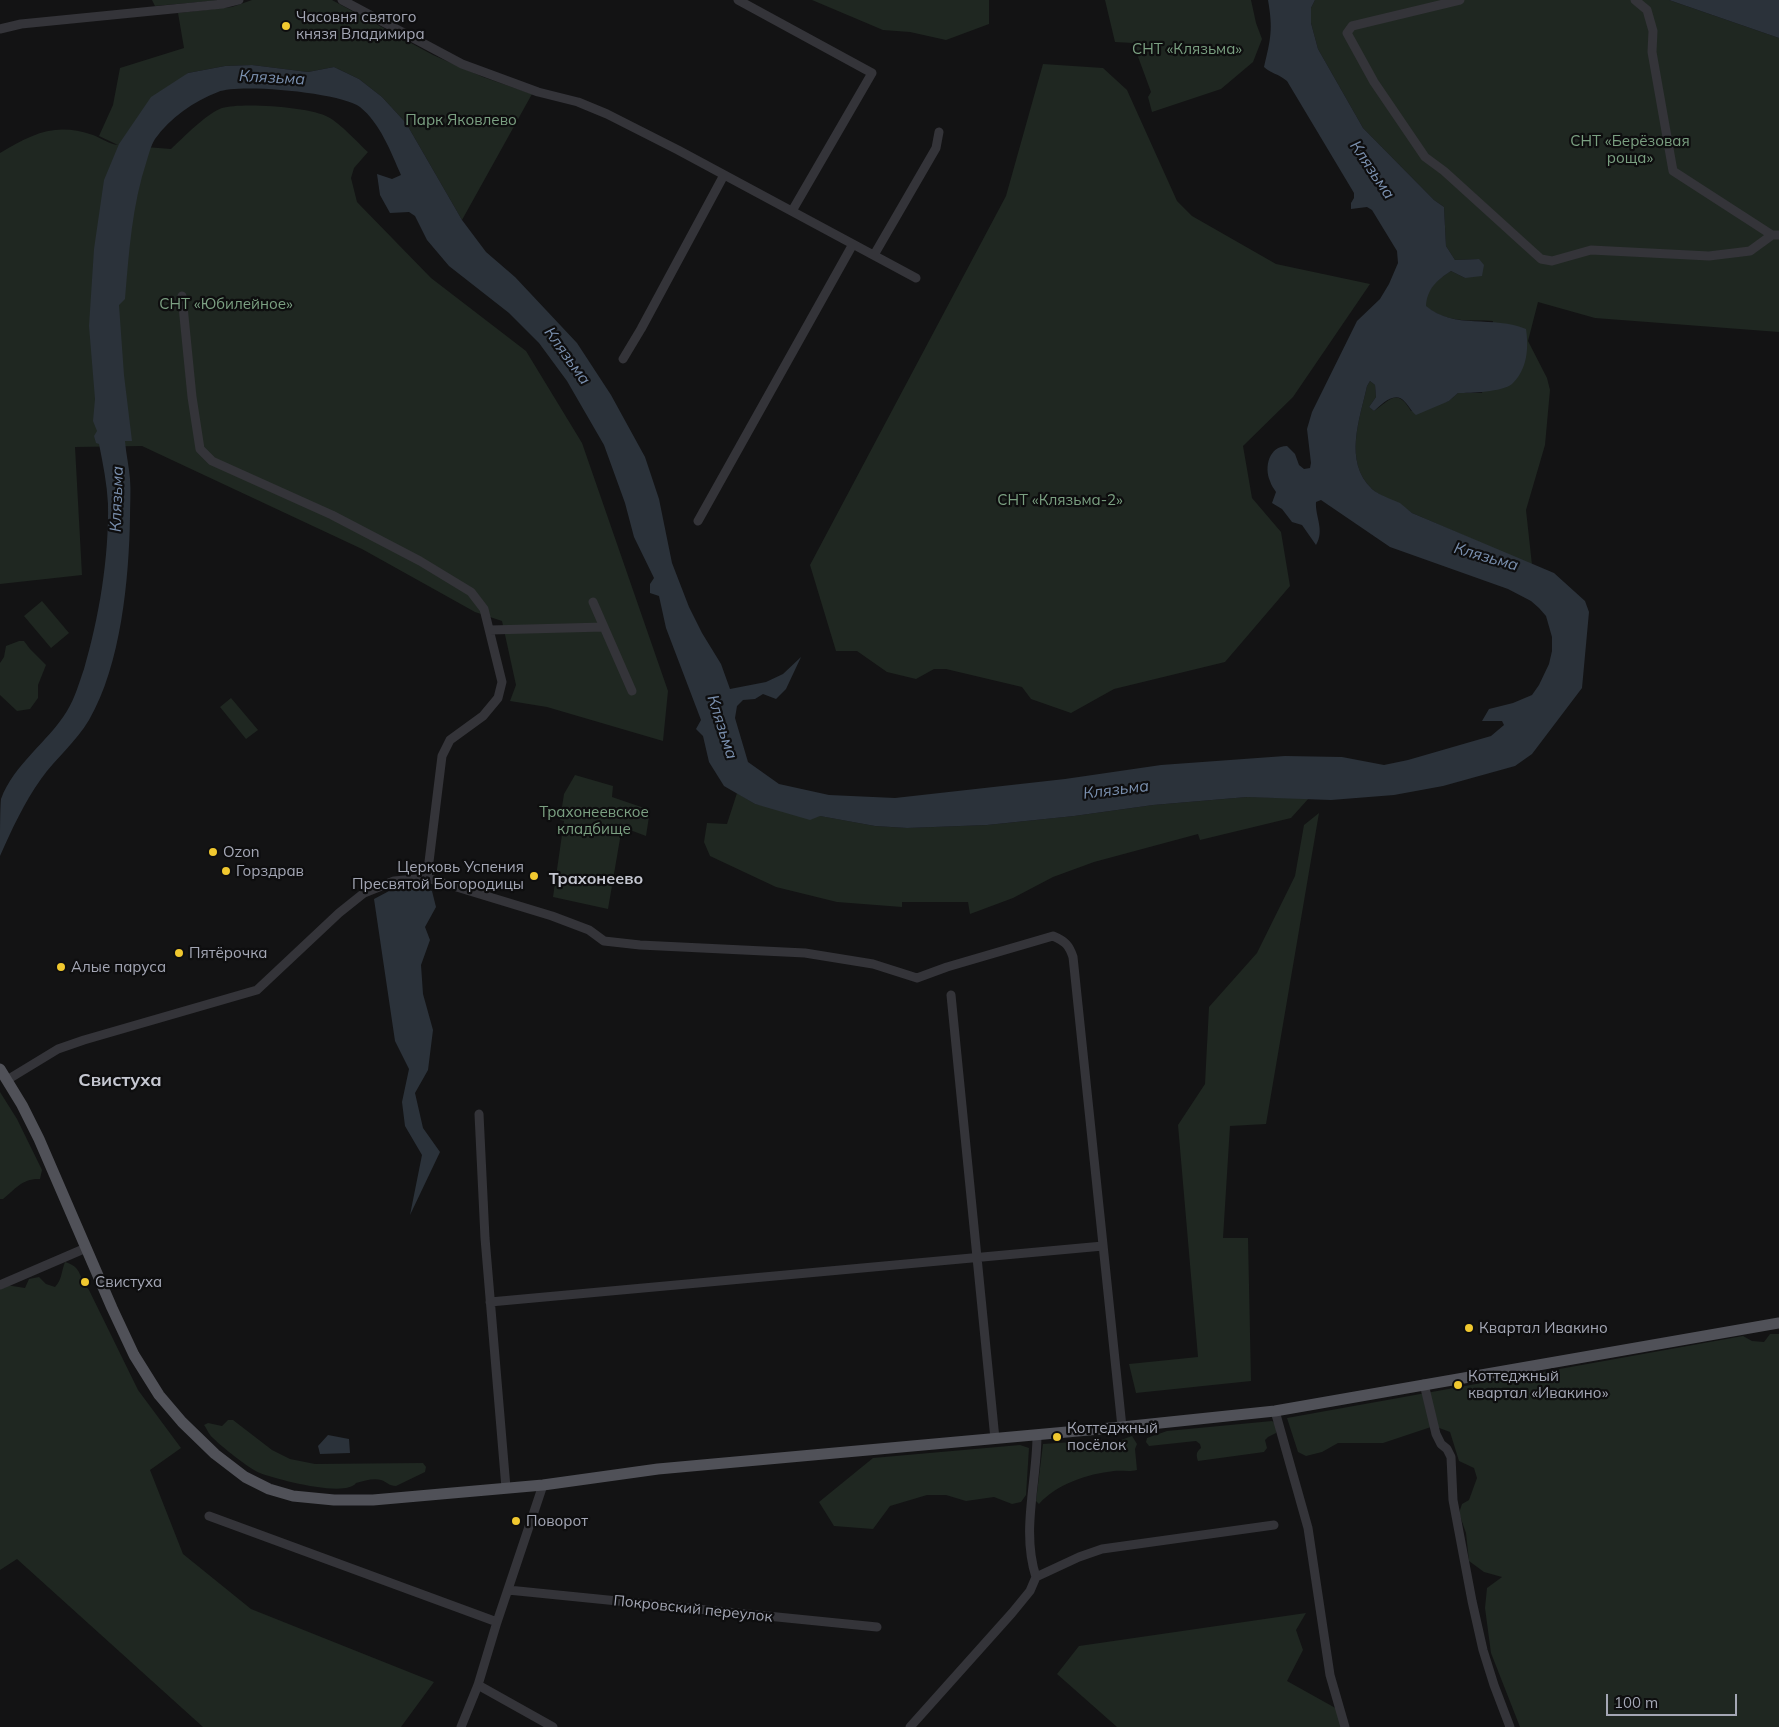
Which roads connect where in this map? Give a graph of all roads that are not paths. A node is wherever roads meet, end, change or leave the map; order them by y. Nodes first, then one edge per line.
1 (239, 0) edge
2 (342, 0) edge
3 (738, 0) edge
4 (1460, 0) edge
5 (1635, 0) edge
6 (0, 29) edge
7 (939, 132) dead end
8 (724, 175) junction
9 (792, 211) junction
10 (1776, 235) edge
11 (853, 244) junction
12 (874, 255) junction
13 (916, 278) dead end
14 (182, 296) dead end
15 (623, 358) dead end
16 (698, 521) dead end
17 (593, 602) dead end
18 (604, 627) junction
19 (490, 630) junction
20 (632, 690) dead end
21 (427, 878) junction
22 (951, 994) dead end
23 (0, 1070) edge
24 (7, 1080) junction
25 (480, 1114) dead end
26 (1103, 1246) junction
27 (86, 1248) junction
28 (976, 1258) junction
29 (0, 1285) edge
30 (490, 1302) junction
31 (1779, 1323) edge
32 (1424, 1384) junction
33 (1275, 1411) junction
34 (1122, 1427) junction
35 (1037, 1435) junction
36 (994, 1439) junction
37 (543, 1485) junction
38 (506, 1488) junction
39 (209, 1516) dead end
40 (1274, 1525) dead end
41 (1036, 1577) junction
42 (508, 1590) junction
43 (497, 1622) junction
44 (877, 1627) dead end
45 (478, 1685) junction
46 (461, 1727) edge
47 (553, 1727) edge
48 (910, 1727) edge
49 (1345, 1727) edge
50 (1510, 1727) edge

1 - 6 street
2 - 8 street
3 - 9 street
4 - 10 street
5 - 10 street
7 - 12 street
8 - 9 street
8 - 15 street
9 - 11 street
11 - 12 street
11 - 16 street
12 - 13 street
14 - 19 street
17 - 18 street
18 - 19 street
18 - 20 street
19 - 21 street
21 - 24 street
21 - 26 street
22 - 28 street
23 - 24 main road
24 - 27 main road
25 - 30 street
26 - 28 street
26 - 34 street
27 - 29 street
27 - 38 main road
28 - 30 street
28 - 36 street
30 - 38 street
31 - 32 main road
32 - 33 main road
32 - 50 street
33 - 34 main road
33 - 49 street
34 - 35 main road
35 - 36 main road
35 - 41 street
36 - 37 main road
37 - 38 main road
37 - 42 street
39 - 43 street
40 - 41 street
41 - 48 street
42 - 43 street
42 - 44 street, Покровский переулок
43 - 45 street
45 - 46 street
45 - 47 street

